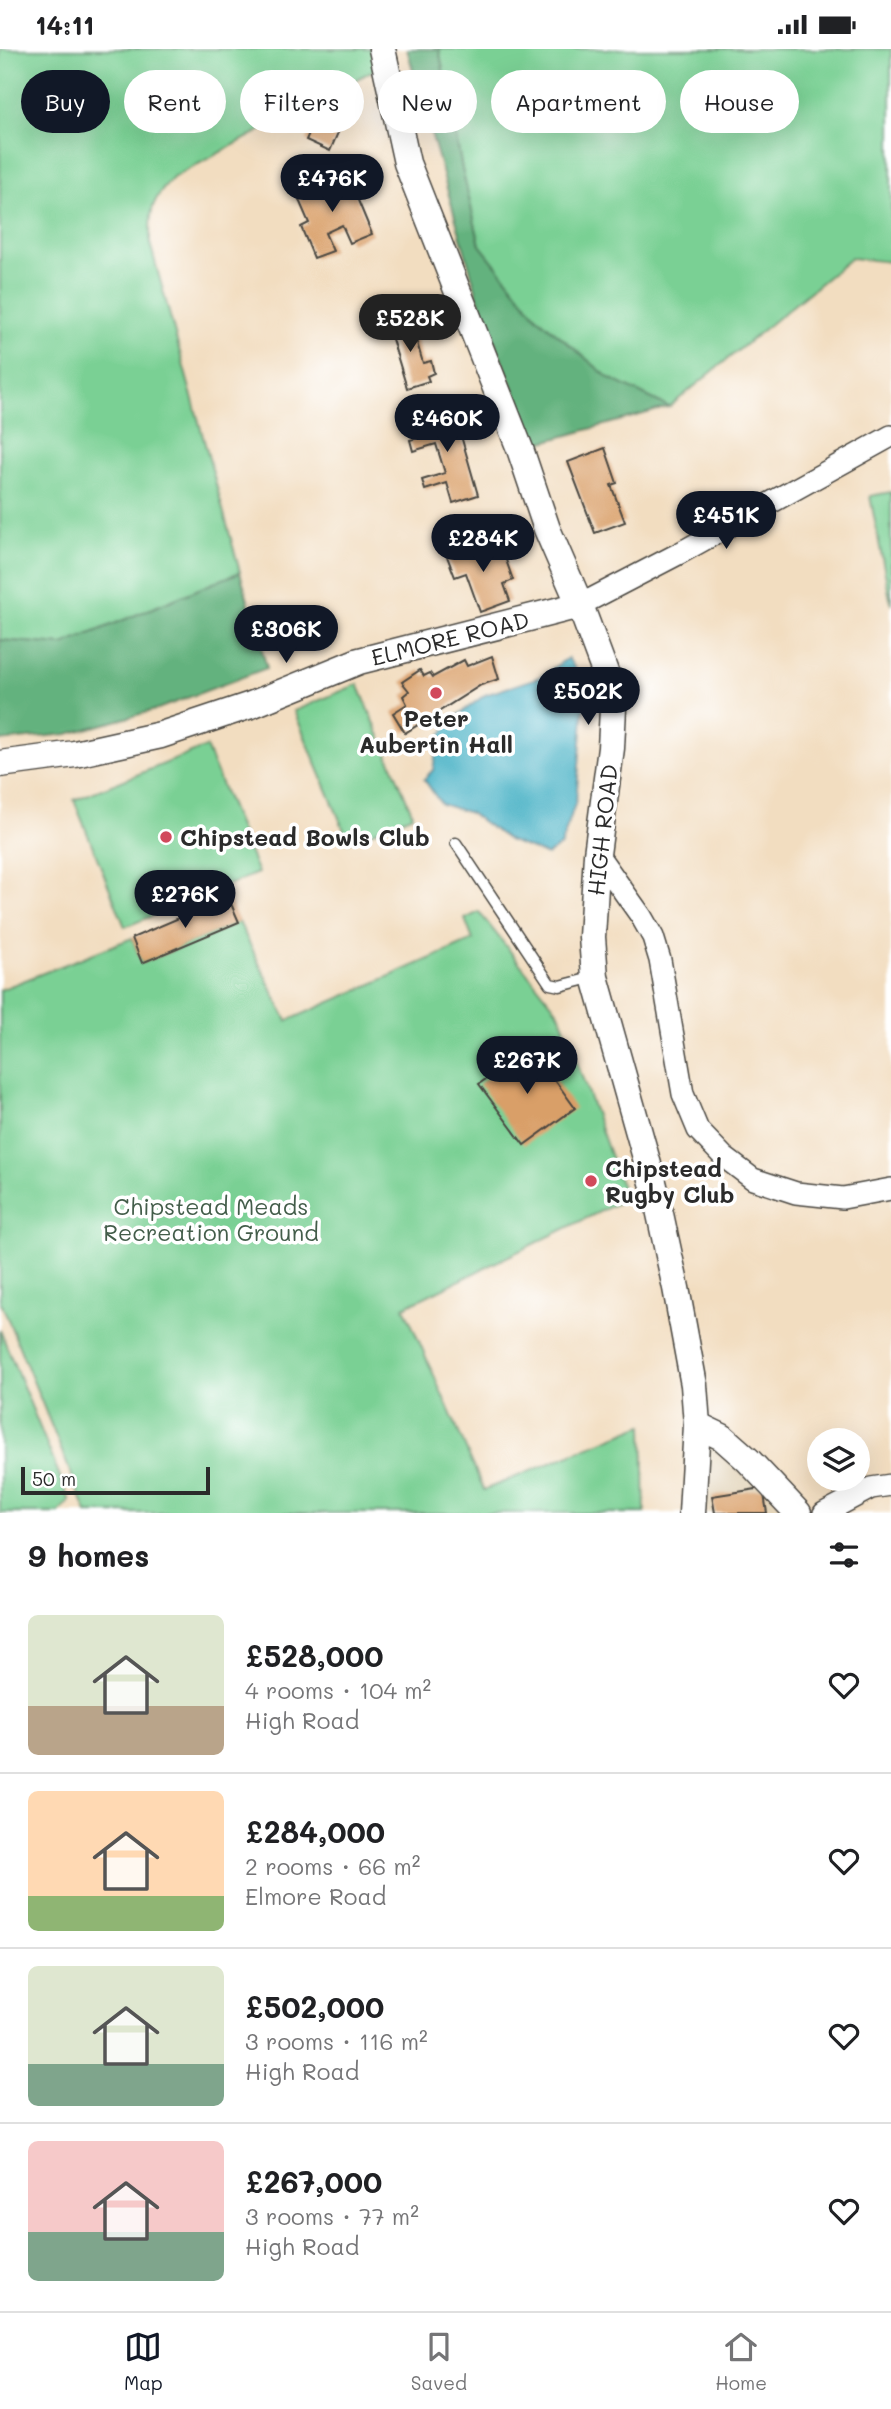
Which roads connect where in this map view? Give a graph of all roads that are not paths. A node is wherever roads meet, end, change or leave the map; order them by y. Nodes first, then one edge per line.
1 (382, 49) edge
2 (891, 436) edge
3 (580, 605) junction
4 (0, 764) edge
5 (456, 843) dead end
6 (597, 854) junction
7 (595, 977) junction
8 (891, 1189) edge
9 (697, 1425) junction
10 (891, 1485) edge
11 (692, 1513) edge
12 (798, 1513) edge
13 (824, 1513) edge

1 - 3 street, HIGH ROAD
2 - 3 street
3 - 4 street, ELMORE ROAD
3 - 6 street, HIGH ROAD
5 - 7 lane
6 - 7 street, HIGH ROAD
6 - 8 street
7 - 9 street, HIGH ROAD
9 - 11 street, HIGH ROAD
9 - 12 street
10 - 13 street

